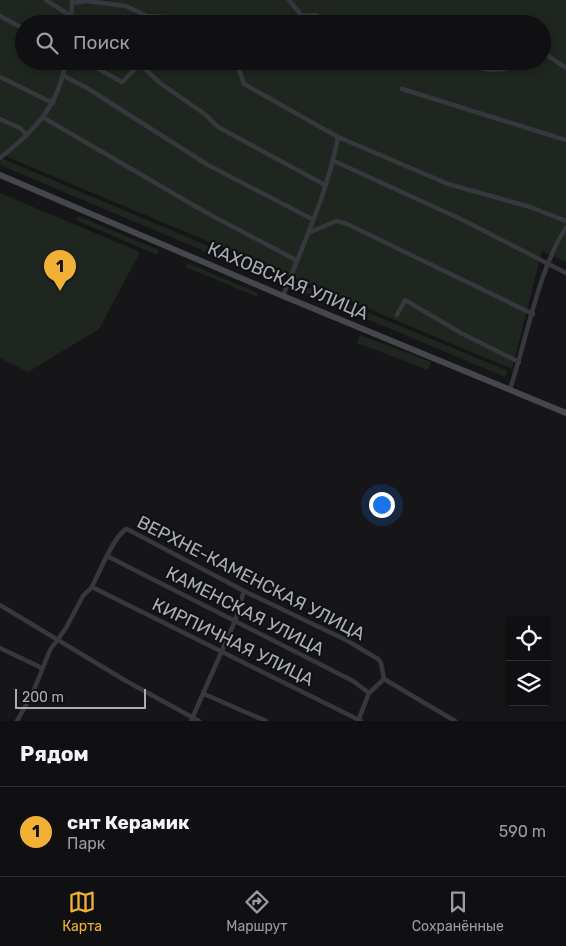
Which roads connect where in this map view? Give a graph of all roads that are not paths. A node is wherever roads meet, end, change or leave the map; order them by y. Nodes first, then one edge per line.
1 (46, 0) edge
2 (289, 0) edge
3 (72, 1) edge
4 (69, 15) edge
5 (71, 15) edge
6 (145, 15) edge
7 (301, 15) edge
8 (0, 16) edge
9 (15, 24) edge
10 (551, 58) edge
11 (566, 68) edge
12 (65, 70) edge
13 (100, 70) edge
14 (134, 70) edge
15 (147, 70) edge
16 (239, 70) edge
17 (64, 76) junction
18 (0, 77) edge
19 (402, 89) dead end
20 (53, 103) junction
21 (44, 118) junction
22 (0, 119) edge
23 (27, 135) junction
24 (338, 136) junction
25 (566, 140) edge
26 (0, 158) edge
27 (334, 160) junction
28 (0, 175) edge
29 (325, 185) junction
30 (312, 219) junction
31 (566, 222) edge
32 (566, 228) edge
33 (308, 233) junction
34 (296, 260) junction
35 (548, 265) junction
36 (566, 273) edge
37 (283, 296) junction
38 (533, 314) junction
39 (396, 316) dead end
40 (519, 362) junction
41 (510, 389) junction
42 (566, 413) edge
43 (107, 556) junction
44 (92, 588) junction
45 (244, 591) junction
46 (0, 605) edge
47 (235, 621) junction
48 (58, 638) junction
49 (0, 648) edge
50 (222, 652) junction
51 (42, 668) junction
52 (384, 679) junction
53 (369, 693) junction
54 (204, 694) junction
55 (192, 719) edge
56 (359, 720) edge
57 (17, 721) edge
58 (199, 721) edge
59 (266, 721) edge
60 (455, 721) edge

1 - 4 street
2 - 7 street
3 - 5 street
3 - 6 street
8 - 9 street
10 - 11 street
12 - 17 street
13 - 14 street
15 - 29 street
16 - 24 street
17 - 20 street
17 - 30 street
18 - 20 street
19 - 25 street
20 - 21 street
21 - 23 street
21 - 34 street
22 - 23 street
23 - 26 street
24 - 27 street
24 - 31 street
27 - 29 street
27 - 35 street
28 - 37 main road, КАХОВСКАЯ УЛИЦА
29 - 30 street
30 - 33 street
32 - 35 street
33 - 34 street
33 - 38 street
34 - 37 street
35 - 36 street
35 - 38 street
37 - 41 main road, КАХОВСКАЯ УЛИЦА
38 - 40 street
39 - 40 street
40 - 41 street
41 - 42 main road, КАХОВСКАЯ УЛИЦА
43 - 44 street, ВЕРХНЕ-КАМЕНСКАЯ УЛИЦА
43 - 45 street, ВЕРХНЕ-КАМЕНСКАЯ УЛИЦА
43 - 47 street, КАМЕНСКАЯ УЛИЦА
44 - 48 street, ВЕРХНЕ-КАМЕНСКАЯ УЛИЦА
44 - 50 street, КИРПИЧНАЯ УЛИЦА
45 - 47 street
45 - 52 street, ВЕРХНЕ-КАМЕНСКАЯ УЛИЦА
46 - 48 street
47 - 50 street
47 - 53 street, КАМЕНСКАЯ УЛИЦА
48 - 51 street, ВЕРХНЕ-КАМЕНСКАЯ УЛИЦА
48 - 55 street
49 - 51 street
50 - 54 street
50 - 56 street, КИРПИЧНАЯ УЛИЦА
51 - 57 street, ВЕРХНЕ-КАМЕНСКАЯ УЛИЦА
52 - 53 street
52 - 60 street
53 - 56 street
54 - 55 street
54 - 59 street
55 - 58 street

